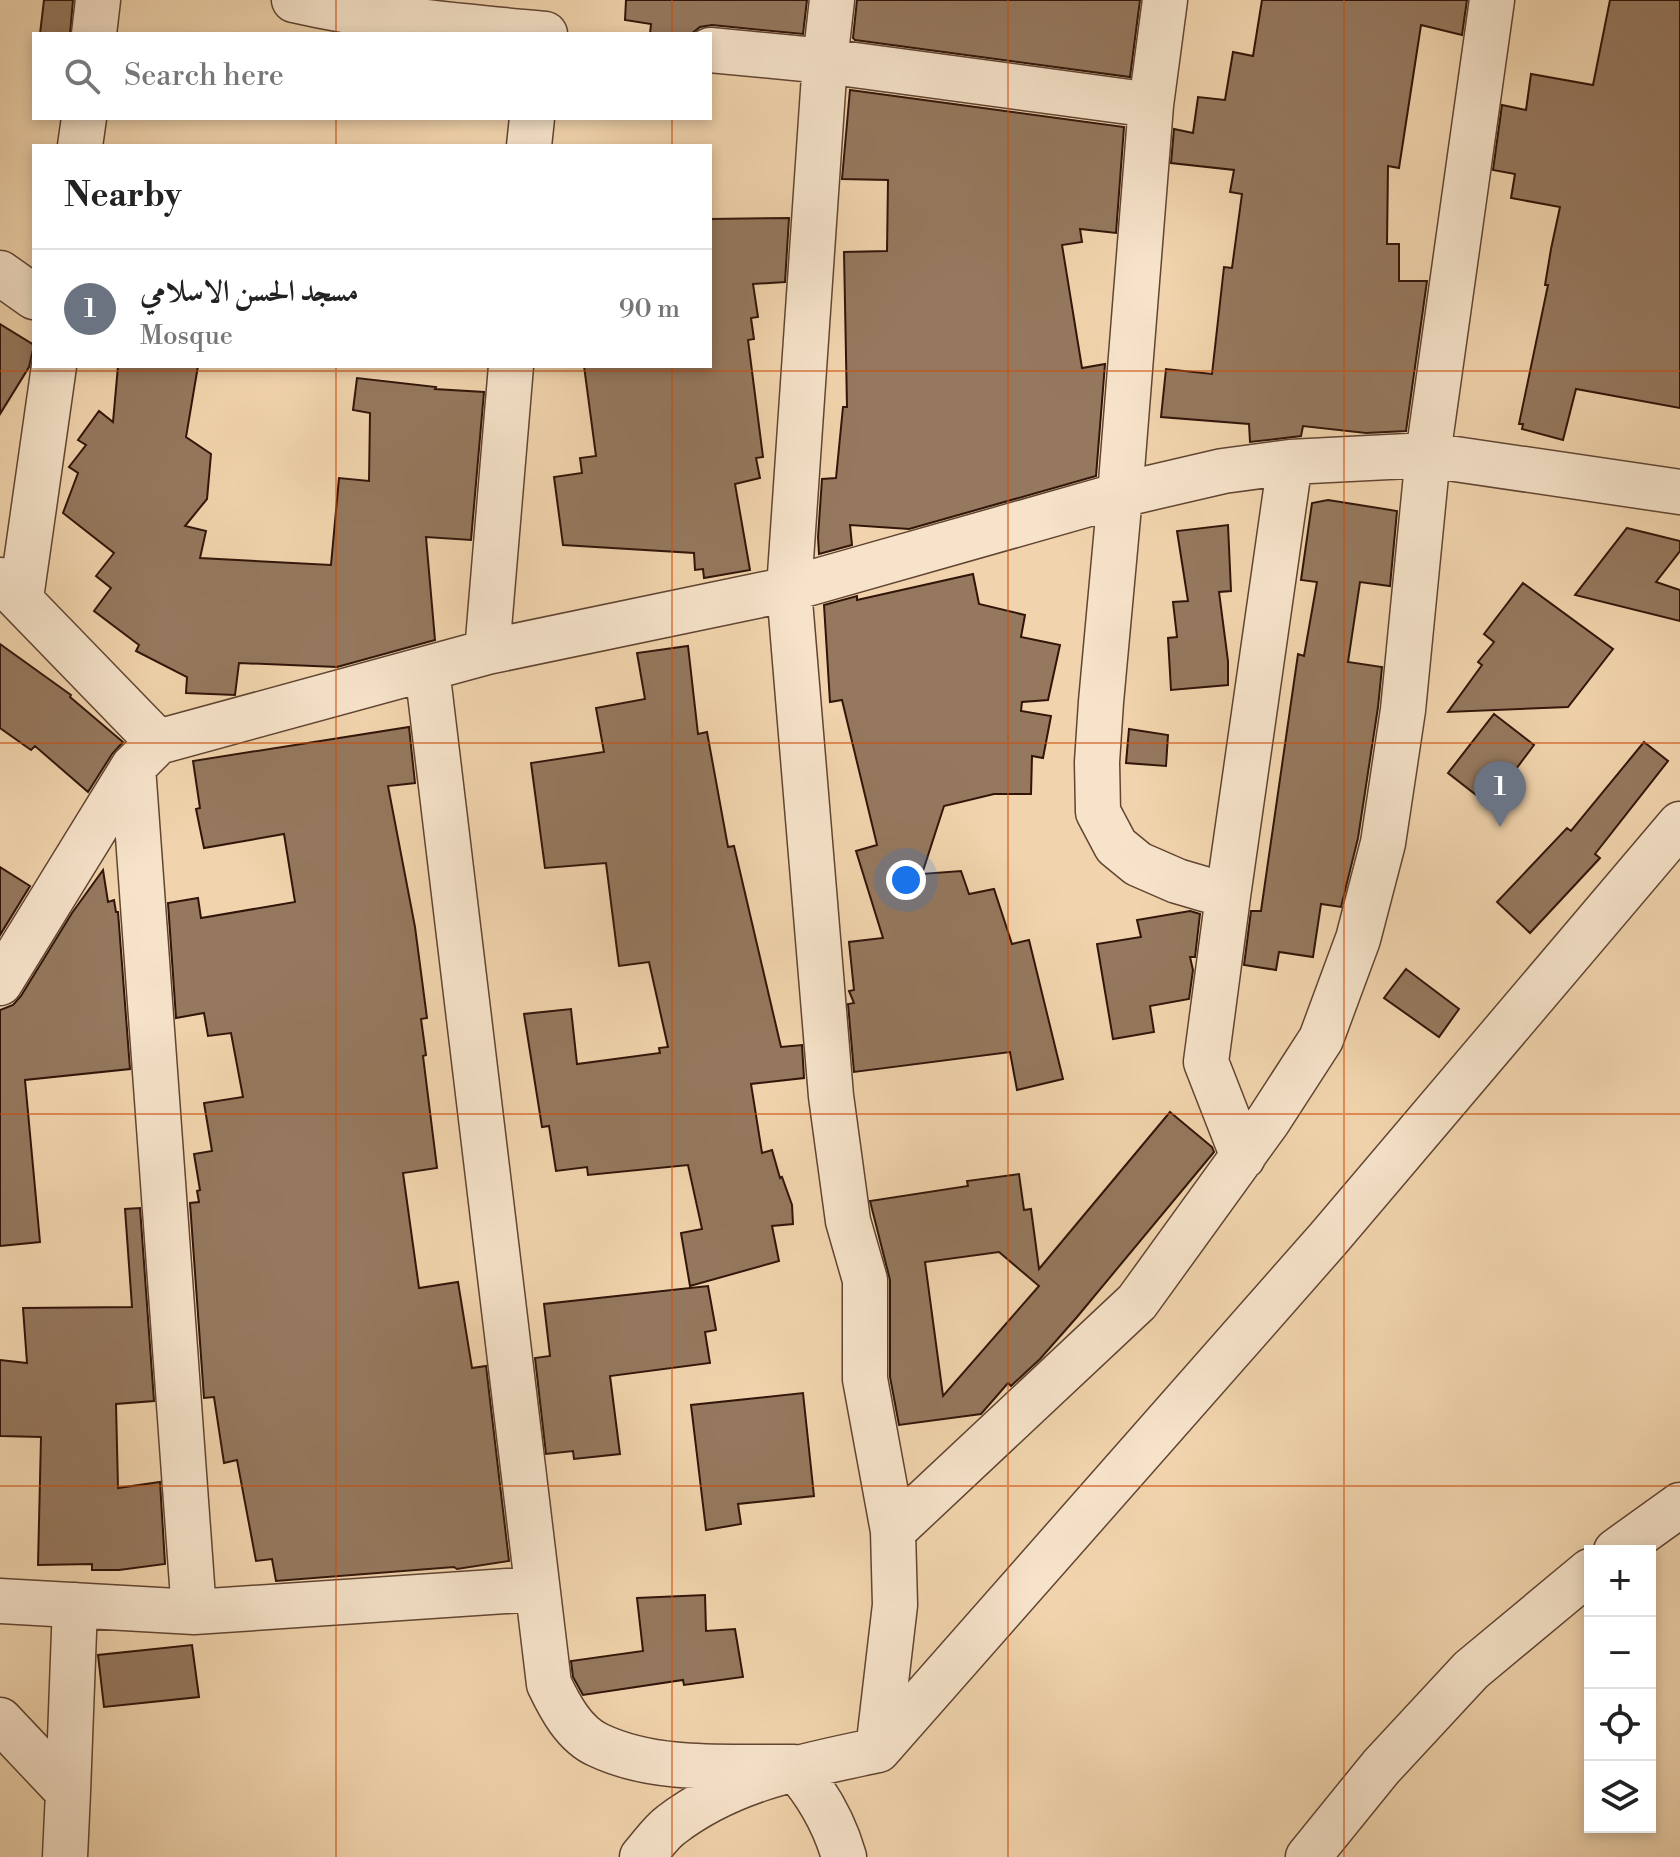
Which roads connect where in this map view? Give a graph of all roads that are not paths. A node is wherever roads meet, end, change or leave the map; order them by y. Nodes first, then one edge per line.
1 (98, 0) edge
2 (294, 0) edge
3 (832, 0) edge
4 (1165, 0) edge
5 (1492, 0) edge
6 (448, 13) edge
7 (94, 32) edge
8 (530, 32) edge
9 (712, 50) edge
10 (825, 61) junction
11 (1151, 105) junction
12 (84, 120) edge
13 (532, 120) edge
14 (80, 144) edge
15 (529, 144) edge
16 (0, 273) edge
17 (32, 296) edge
18 (54, 368) edge
19 (511, 368) edge
20 (1428, 455) junction
21 (1290, 462) junction
22 (1680, 492) edge
23 (1120, 495) junction
24 (10, 588) edge
25 (789, 589) junction
26 (487, 652) junction
27 (427, 669) junction
28 (146, 754) junction
29 (1680, 824) edge
30 (1228, 896) junction
31 (0, 983) edge
32 (1243, 1157) junction
33 (1680, 1505) edge
34 (893, 1531) junction
35 (1624, 1545) edge
36 (1584, 1576) edge
37 (537, 1589) junction
38 (0, 1601) edge
39 (75, 1605) junction
40 (194, 1612) junction
41 (0, 1720) edge
42 (878, 1750) junction
43 (794, 1767) junction
44 (68, 1792) junction
45 (65, 1857) edge
46 (642, 1857) edge
47 (844, 1857) edge
48 (1308, 1857) edge

1 - 7 street
2 - 6 street
3 - 10 street
4 - 11 street
5 - 20 street
6 - 8 street
9 - 10 street
10 - 11 street
10 - 25 street
11 - 23 street
12 - 14 street
13 - 15 street
16 - 17 street
18 - 24 street
19 - 26 street
20 - 21 street
20 - 22 street
20 - 32 street
21 - 23 street
21 - 30 street
23 - 25 street
23 - 30 street
24 - 28 street
25 - 26 street
25 - 34 street
26 - 27 street
27 - 28 street
27 - 37 street
28 - 31 street
28 - 40 street
29 - 42 street
30 - 32 street
32 - 34 street
33 - 35 street
34 - 42 street
36 - 48 street
37 - 40 street
37 - 43 street
38 - 39 street
39 - 40 street
39 - 44 street
41 - 44 street
42 - 43 street
43 - 46 street
43 - 47 street
44 - 45 street

